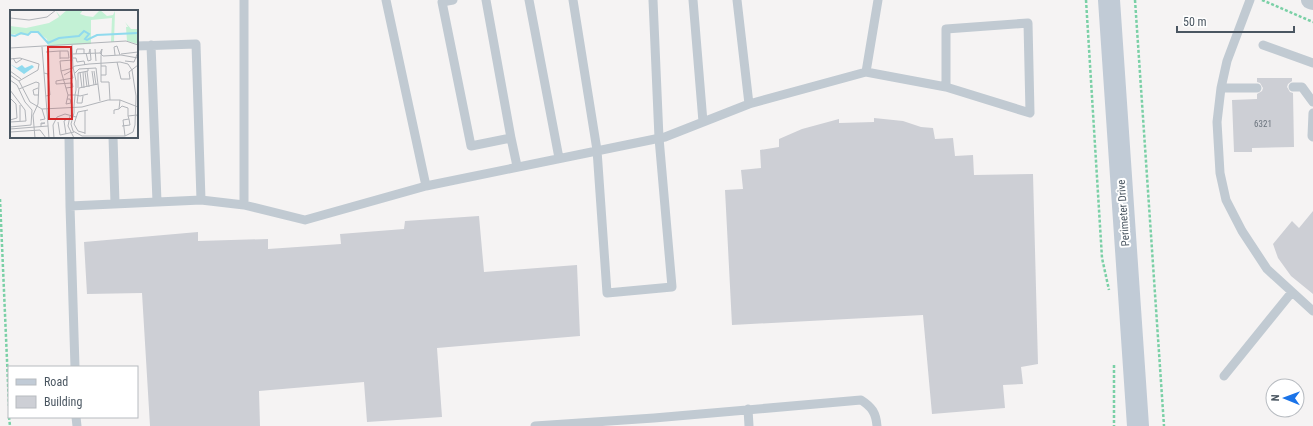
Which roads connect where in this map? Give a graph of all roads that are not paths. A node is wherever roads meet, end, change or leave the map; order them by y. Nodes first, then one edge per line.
1 (244, 0) edge
2 (386, 0) edge
3 (453, 0) edge
4 (486, 0) edge
5 (529, 0) edge
6 (573, 0) edge
7 (653, 0) edge
8 (693, 0) edge
9 (737, 0) edge
10 (878, 0) edge
11 (1109, 0) edge
12 (1250, 0) edge
13 (1263, 45) dead end
14 (138, 46) edge
15 (151, 46) junction
16 (1313, 63) edge
17 (866, 72) junction
18 (946, 87) junction
19 (1293, 87) dead end
20 (1221, 88) junction
21 (1257, 88) dead end
22 (1313, 102) edge
23 (750, 104) junction
24 (1313, 113) edge
25 (703, 122) junction
26 (1313, 137) edge
27 (70, 138) edge
28 (113, 138) edge
29 (511, 138) junction
30 (659, 138) junction
31 (597, 150) junction
32 (559, 158) junction
33 (517, 166) junction
34 (426, 186) junction
35 (201, 200) junction
36 (157, 202) junction
37 (115, 204) junction
38 (244, 205) junction
39 (70, 206) junction
40 (1292, 292) junction
41 (1313, 311) edge
42 (75, 366) edge
43 (1224, 376) dead end
44 (748, 409) junction
45 (535, 426) edge
46 (749, 426) edge
47 (877, 426) edge
48 (1138, 426) edge

1 - 38 lane
2 - 34 lane
3 - 29 lane
4 - 29 lane
5 - 32 lane
6 - 31 lane
7 - 30 lane
8 - 25 lane
9 - 23 lane
10 - 17 lane
11 - 48 main road, Perimeter Drive
12 - 20 lane
13 - 16 lane
14 - 15 lane
15 - 35 lane
15 - 36 lane
17 - 18 lane
17 - 23 lane
18 - 18 lane
19 - 22 lane
20 - 21 lane
20 - 40 lane
23 - 25 lane
24 - 26 lane
25 - 30 lane
27 - 39 lane
28 - 37 lane
29 - 33 lane
30 - 31 lane
30 - 31 lane
31 - 32 lane
32 - 33 lane
33 - 34 lane
34 - 38 lane
35 - 36 lane
35 - 38 lane
36 - 37 lane
37 - 39 lane
39 - 42 lane
40 - 41 lane
40 - 43 lane
44 - 45 lane
44 - 46 lane
44 - 47 lane

